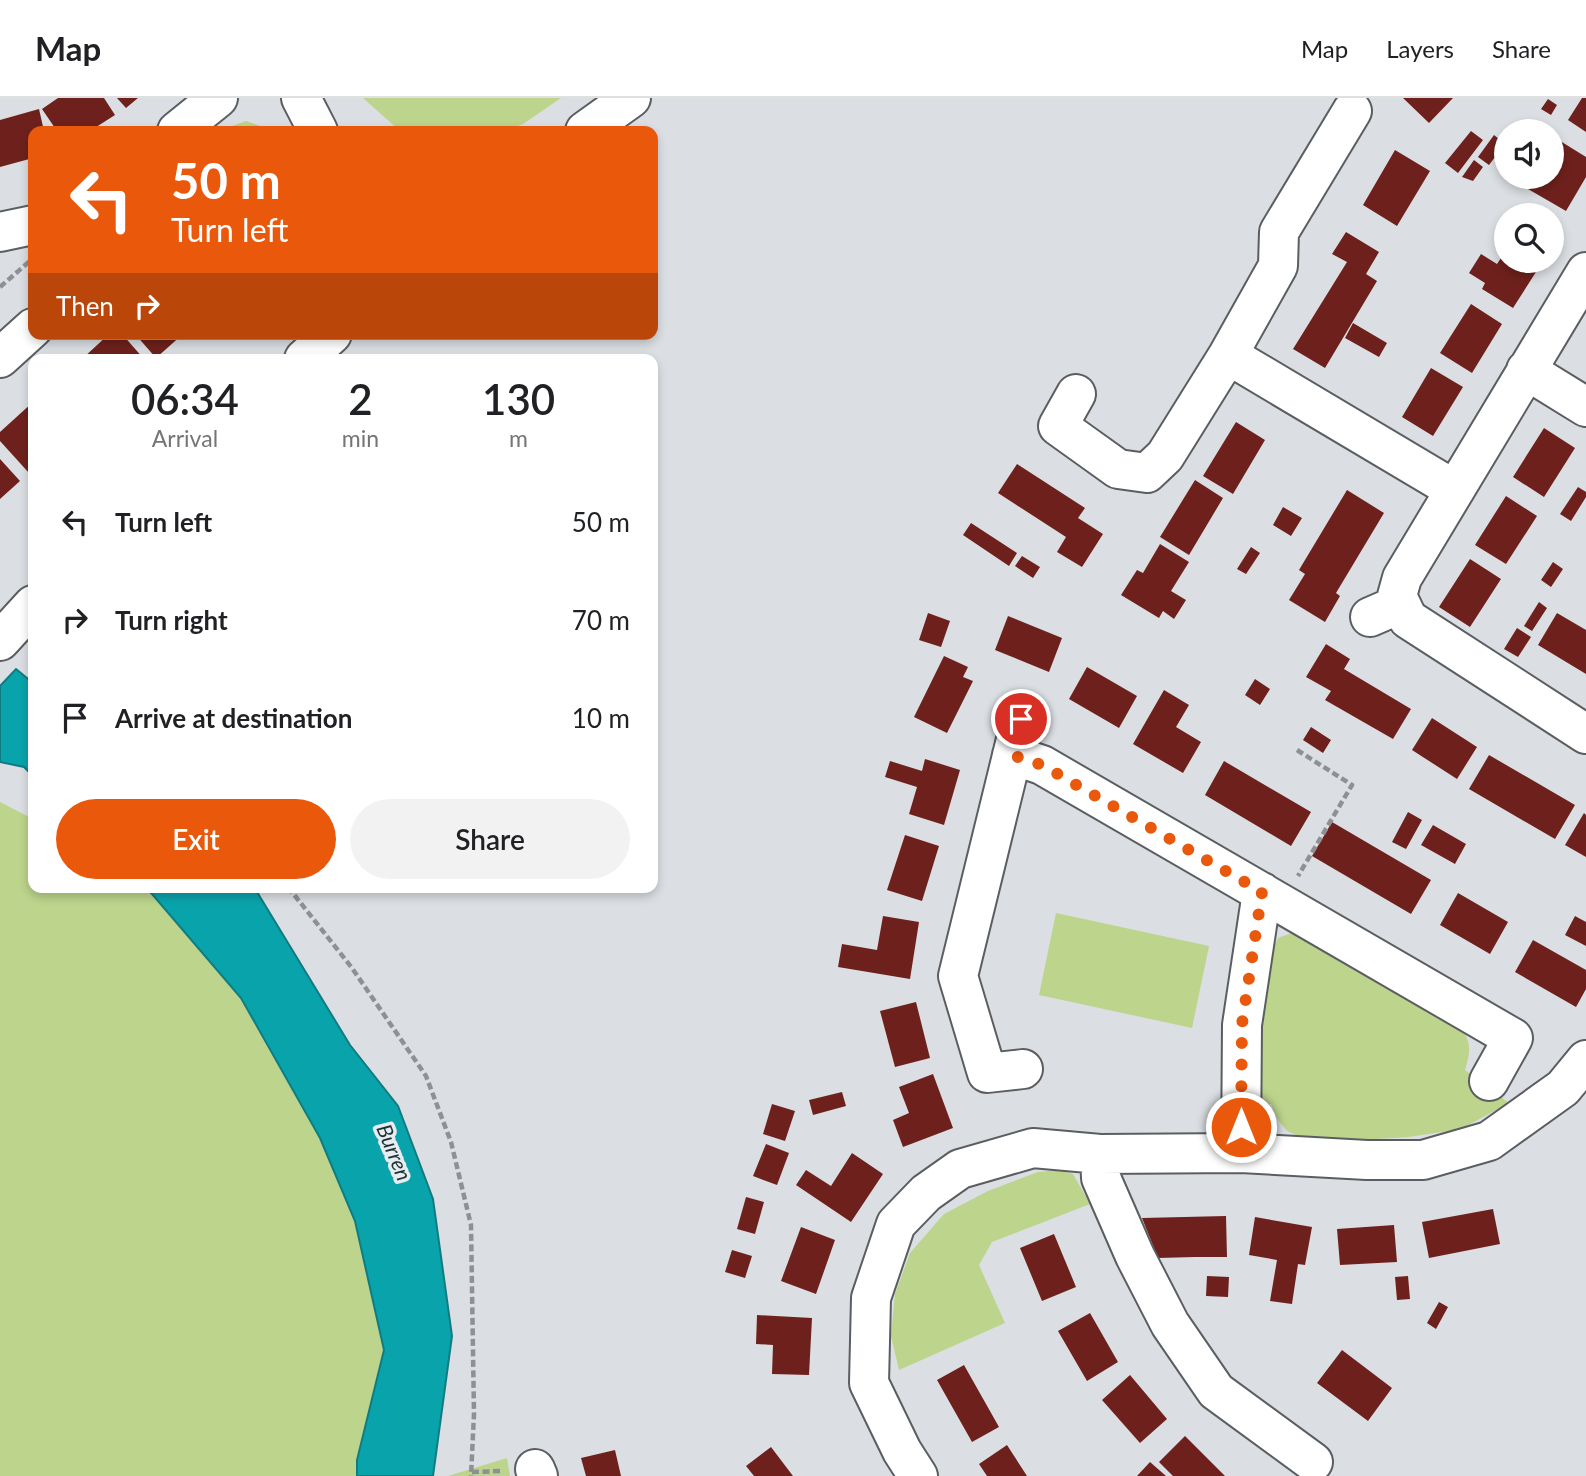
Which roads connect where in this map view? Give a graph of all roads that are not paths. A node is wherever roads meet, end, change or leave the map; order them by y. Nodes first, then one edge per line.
1 (219, 98) edge
2 (301, 98) edge
3 (631, 98) edge
4 (1352, 111) dead end
5 (183, 126) edge
6 (315, 126) edge
7 (592, 126) edge
8 (28, 226) edge
9 (0, 232) edge
10 (1586, 272) edge
11 (28, 333) edge
12 (325, 340) edge
13 (310, 354) edge
14 (1228, 355) junction
15 (0, 358) edge
16 (1526, 370) junction
17 (1076, 394) dead end
18 (1586, 407) edge
19 (1455, 490) junction
20 (28, 610) edge
21 (0, 641) edge
22 (1021, 719) dead end
23 (1586, 734) edge
24 (1012, 755) junction
25 (1272, 898) junction
26 (1586, 1060) edge
27 (1023, 1069) dead end
28 (1489, 1081) dead end
29 (1241, 1153) junction
30 (1100, 1154) junction
31 (1313, 1462) dead end
32 (918, 1476) edge

1 - 5 street
2 - 6 street
3 - 7 street
4 - 14 street
8 - 9 street
10 - 16 street
11 - 15 street
12 - 13 street
14 - 17 street
14 - 19 street
16 - 18 street
16 - 19 street
19 - 23 street
20 - 21 street
22 - 24 street
24 - 25 street
24 - 27 street
25 - 28 street
25 - 29 street
26 - 29 street
29 - 30 street
30 - 31 street
30 - 32 street

